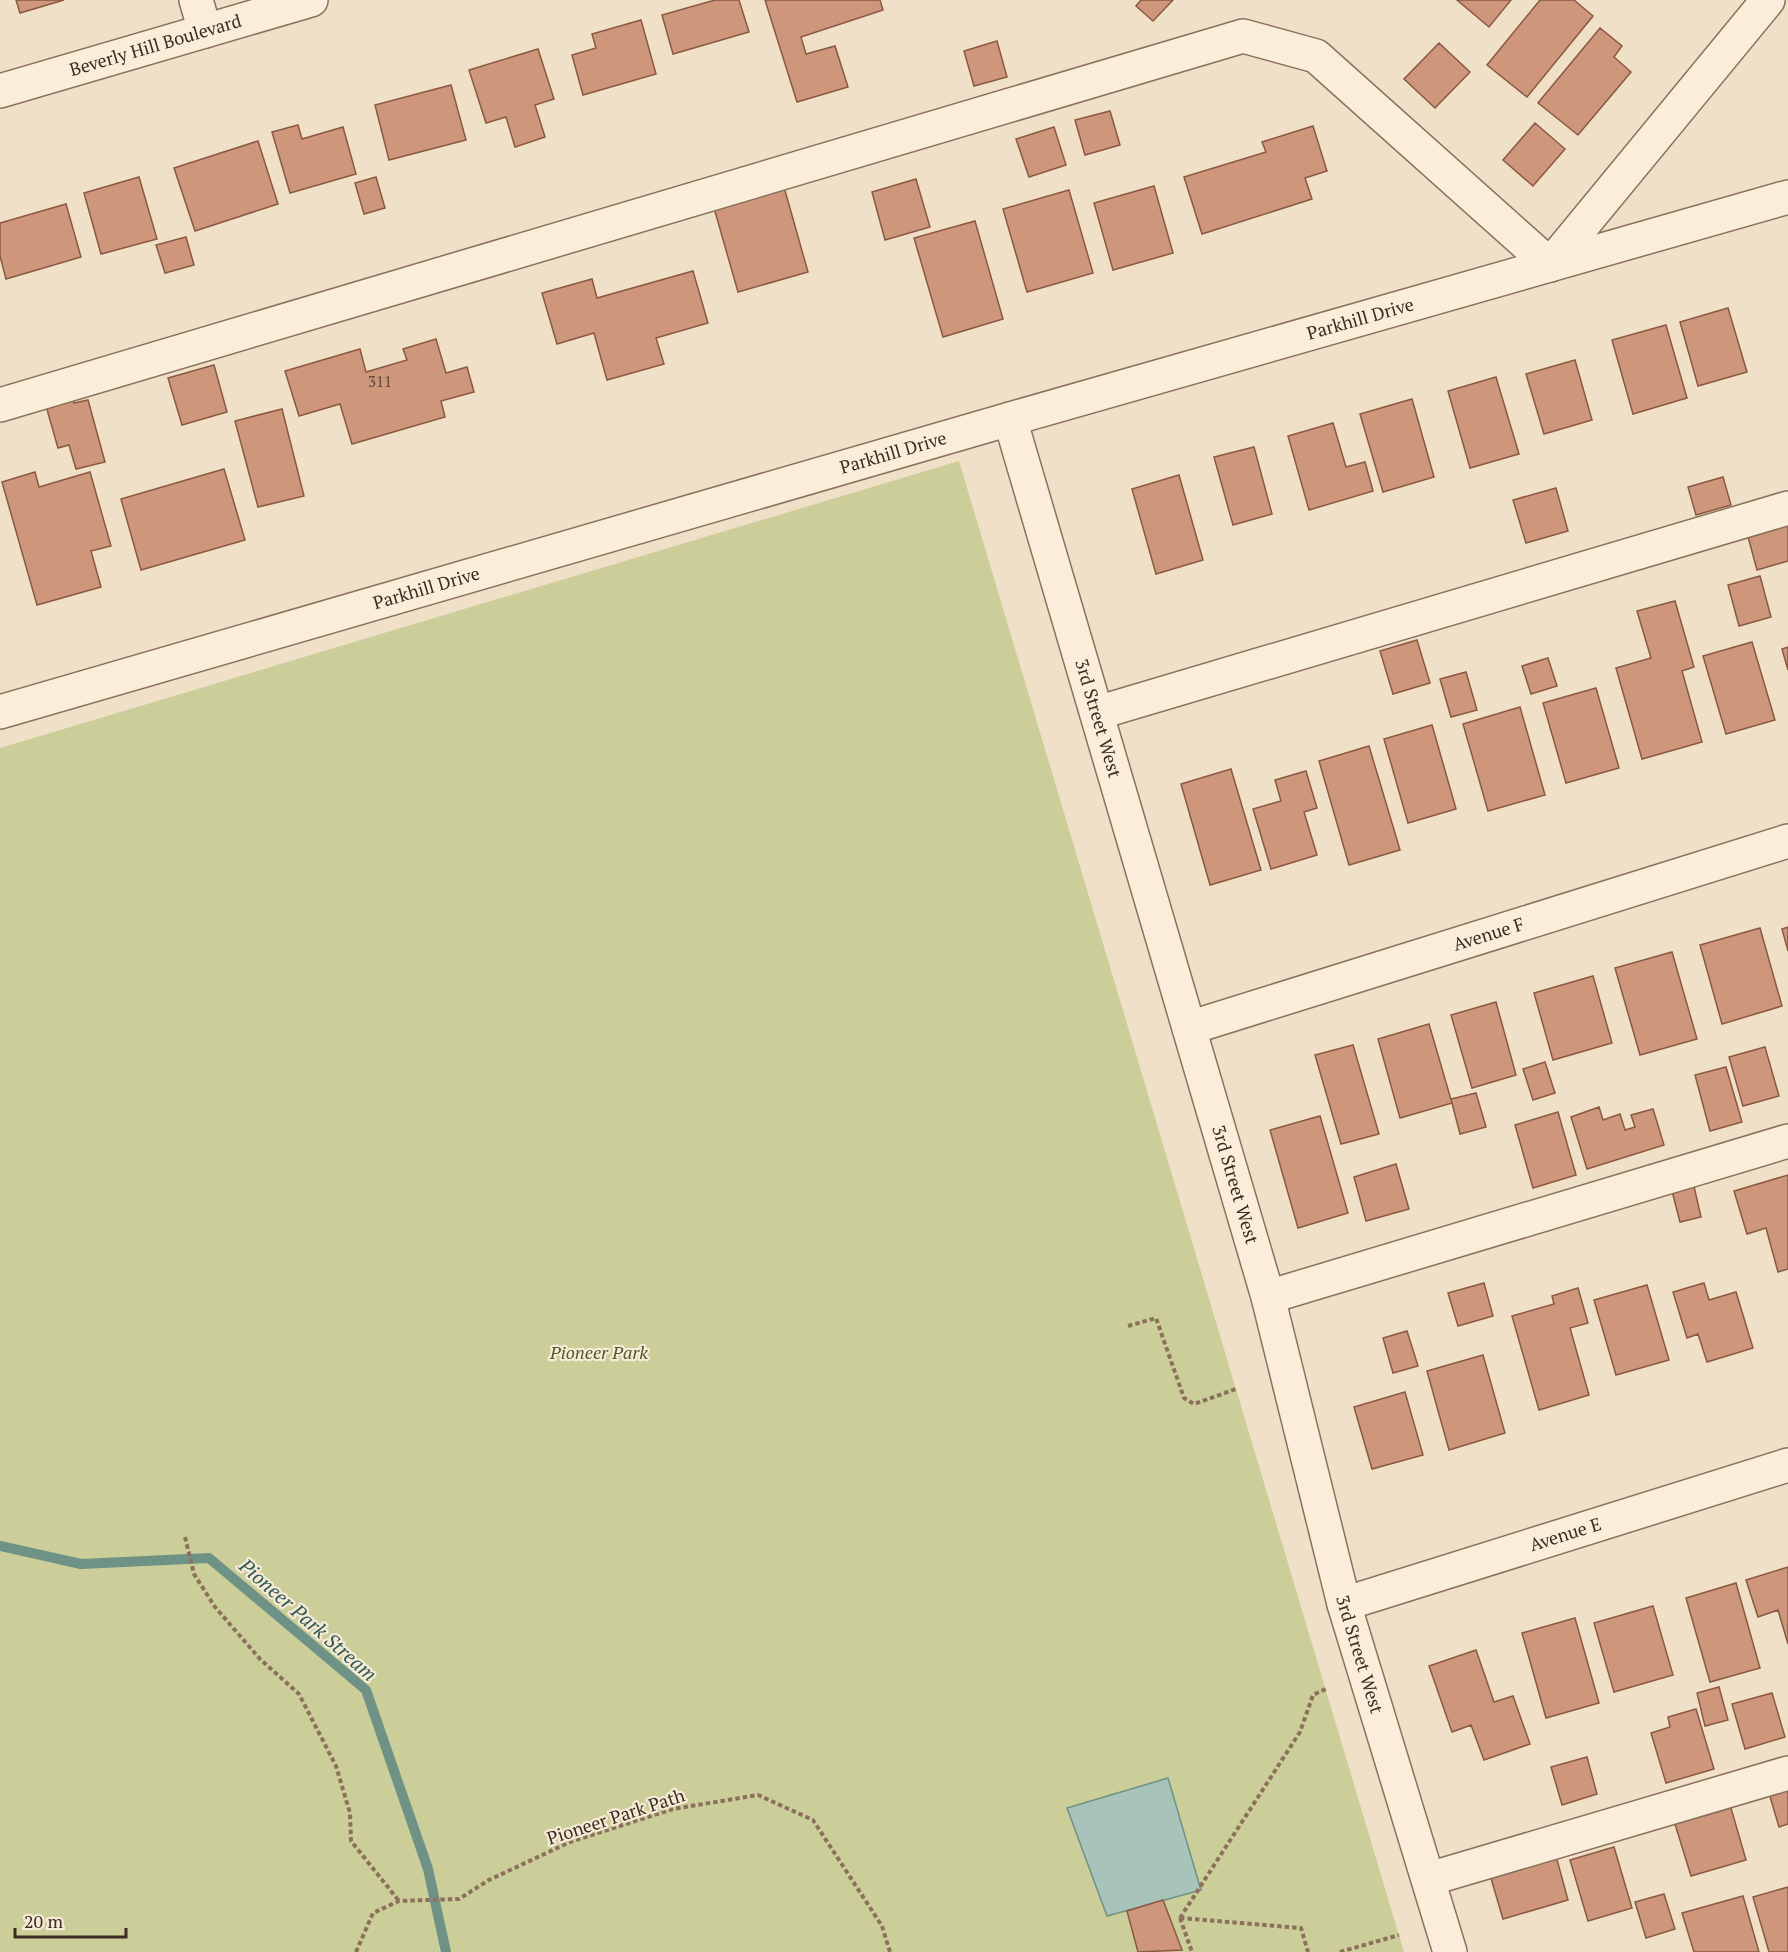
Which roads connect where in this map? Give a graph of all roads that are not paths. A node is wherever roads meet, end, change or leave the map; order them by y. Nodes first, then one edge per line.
1 (196, 0) edge
2 (311, 0) edge
3 (1768, 0) edge
4 (1784, 0) edge
5 (1788, 3) edge
6 (206, 31) junction
7 (0, 91) edge
8 (1788, 197) edge
9 (1550, 265) junction
10 (0, 405) edge
11 (1010, 419) junction
12 (1788, 508) edge
13 (0, 712) edge
14 (1096, 713) junction
15 (1788, 841) edge
16 (1189, 1028) junction
17 (1788, 1141) edge
18 (1268, 1297) junction
19 (1788, 1466) edge
20 (1344, 1604) junction
21 (1788, 1773) edge
22 (1429, 1879) junction
23 (1450, 1952) edge

1 - 6 street
2 - 6 street, Beverly Hill Boulevard
3 - 9 street
4 - 5 street
6 - 7 street, Beverly Hill Boulevard
8 - 9 street, Parkhill Drive
9 - 10 street
9 - 11 street, Parkhill Drive
11 - 13 street, Parkhill Drive
11 - 14 street, 3rd Street West
12 - 14 street
14 - 16 street, 3rd Street West
15 - 16 street, Avenue F
16 - 18 street, 3rd Street West
17 - 18 street
18 - 20 street, 3rd Street West
19 - 20 street, Avenue E
20 - 22 street, 3rd Street West
21 - 22 street
22 - 23 street, 3rd Street West

